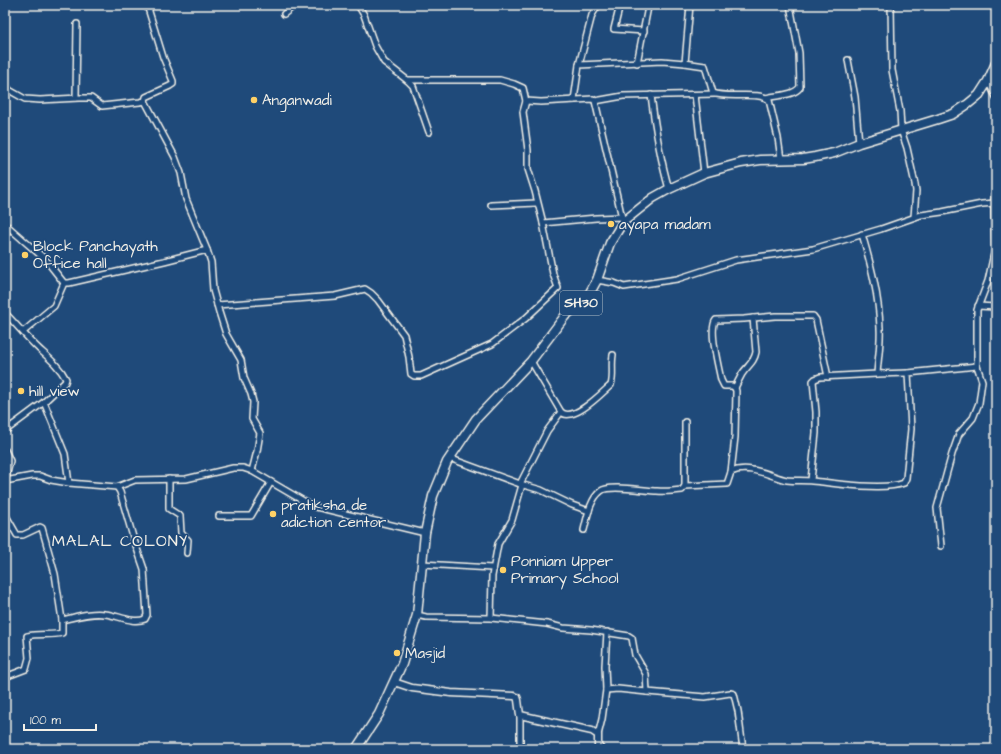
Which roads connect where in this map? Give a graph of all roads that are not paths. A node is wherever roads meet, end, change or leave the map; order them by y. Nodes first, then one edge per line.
1 (147, 5) edge
2 (295, 5) edge
3 (358, 5) edge
4 (598, 5) edge
5 (620, 5) edge
6 (634, 5) edge
7 (690, 5) edge
8 (790, 5) edge
9 (891, 5) edge
10 (284, 14) dead end
11 (77, 24) dead end
12 (644, 31) junction
13 (848, 60) dead end
14 (637, 63) junction
15 (685, 63) junction
16 (996, 63) edge
17 (579, 65) junction
18 (407, 80) junction
19 (988, 81) junction
20 (5, 82) edge
21 (715, 94) junction
22 (652, 95) junction
23 (695, 95) junction
24 (996, 96) edge
25 (76, 98) junction
26 (766, 98) junction
27 (574, 100) junction
28 (145, 101) junction
29 (526, 101) junction
30 (596, 101) junction
31 (901, 130) junction
32 (428, 132) dead end
33 (859, 143) junction
34 (781, 159) junction
35 (704, 173) junction
36 (996, 180) edge
37 (669, 189) junction
38 (537, 203) junction
39 (995, 203) edge
40 (491, 205) dead end
41 (914, 217) junction
42 (623, 220) junction
43 (543, 223) junction
44 (5, 224) edge
45 (862, 234) junction
46 (207, 250) junction
47 (597, 280) junction
48 (64, 283) junction
49 (217, 305) junction
50 (978, 306) junction
51 (996, 306) edge
52 (5, 313) edge
53 (753, 318) junction
54 (23, 332) junction
55 (613, 355) dead end
56 (531, 361) junction
57 (977, 366) junction
58 (908, 373) junction
59 (877, 374) junction
60 (828, 377) junction
61 (735, 388) junction
62 (44, 402) junction
63 (561, 412) junction
64 (685, 422) dead end
65 (5, 431) edge
66 (5, 450) edge
67 (449, 458) junction
68 (252, 471) junction
69 (731, 472) junction
70 (169, 479) junction
71 (811, 480) junction
72 (5, 481) edge
73 (270, 482) junction
74 (69, 483) junction
75 (521, 484) junction
76 (685, 486) junction
77 (117, 487) junction
78 (589, 511) junction
79 (5, 514) edge
80 (219, 516) dead end
81 (584, 530) dead end
82 (425, 533) junction
83 (941, 546) dead end
84 (187, 554) dead end
85 (422, 564) junction
86 (492, 568) junction
87 (417, 615) junction
88 (491, 618) junction
89 (62, 620) junction
90 (607, 632) junction
91 (5, 677) edge
92 (394, 682) junction
93 (606, 690) junction
94 (647, 692) junction
95 (520, 715) junction
96 (598, 735) junction
97 (599, 748) edge
98 (356, 749) edge
99 (520, 749) edge
100 (743, 749) edge

1 - 28 street
2 - 10 street
3 - 18 street
4 - 17 street
5 - 12 street
6 - 12 street
7 - 15 street
8 - 26 street
9 - 31 street
11 - 25 street
12 - 14 street
13 - 33 street
14 - 15 street
14 - 17 street
15 - 21 street
16 - 19 main road, SH30
17 - 27 street
18 - 29 street
18 - 32 street
19 - 24 street
19 - 31 main road, SH30
20 - 25 street
21 - 23 street
21 - 26 street
22 - 23 street
22 - 30 street
22 - 37 street
23 - 35 street
25 - 28 street
26 - 34 street
27 - 29 street
27 - 30 street
28 - 46 street
29 - 38 street
30 - 42 street
31 - 33 main road, SH30
31 - 41 street
33 - 34 main road, SH30
34 - 35 main road, SH30
35 - 37 main road, SH30
36 - 39 street
37 - 42 main road, SH30
38 - 40 street
38 - 43 street
39 - 41 street
39 - 50 street
41 - 45 street
42 - 43 street
42 - 47 main road, SH30
43 - 49 street
44 - 48 street
45 - 47 street
45 - 59 street
46 - 48 street
46 - 49 street
47 - 56 main road, SH30
48 - 54 street
49 - 68 street
50 - 51 street
50 - 57 street
52 - 54 street
53 - 60 street
53 - 61 street
53 - 61 street
54 - 62 street
55 - 63 street
56 - 63 street
56 - 67 main road, SH30
57 - 58 street
57 - 83 street
58 - 59 street
58 - 71 street
59 - 60 street
60 - 71 street
61 - 69 street
62 - 65 street
62 - 74 street
63 - 75 street
64 - 76 street
66 - 72 street
67 - 75 street
67 - 82 main road, SH30
68 - 70 street
68 - 73 street
69 - 71 street
69 - 76 street
70 - 77 street
70 - 84 street
72 - 74 street
73 - 80 street
73 - 82 street
74 - 77 street
75 - 78 street
75 - 86 street
76 - 78 street
77 - 89 street
78 - 81 street
79 - 89 street
82 - 85 main road, SH30
85 - 86 street
85 - 87 main road, SH30
86 - 88 street
87 - 88 street
87 - 92 main road, SH30
88 - 90 street
89 - 91 street
90 - 93 street
90 - 94 street
92 - 95 street
92 - 98 main road, SH30
93 - 94 street
93 - 96 street
94 - 100 street
95 - 96 street
95 - 99 street
96 - 97 street

